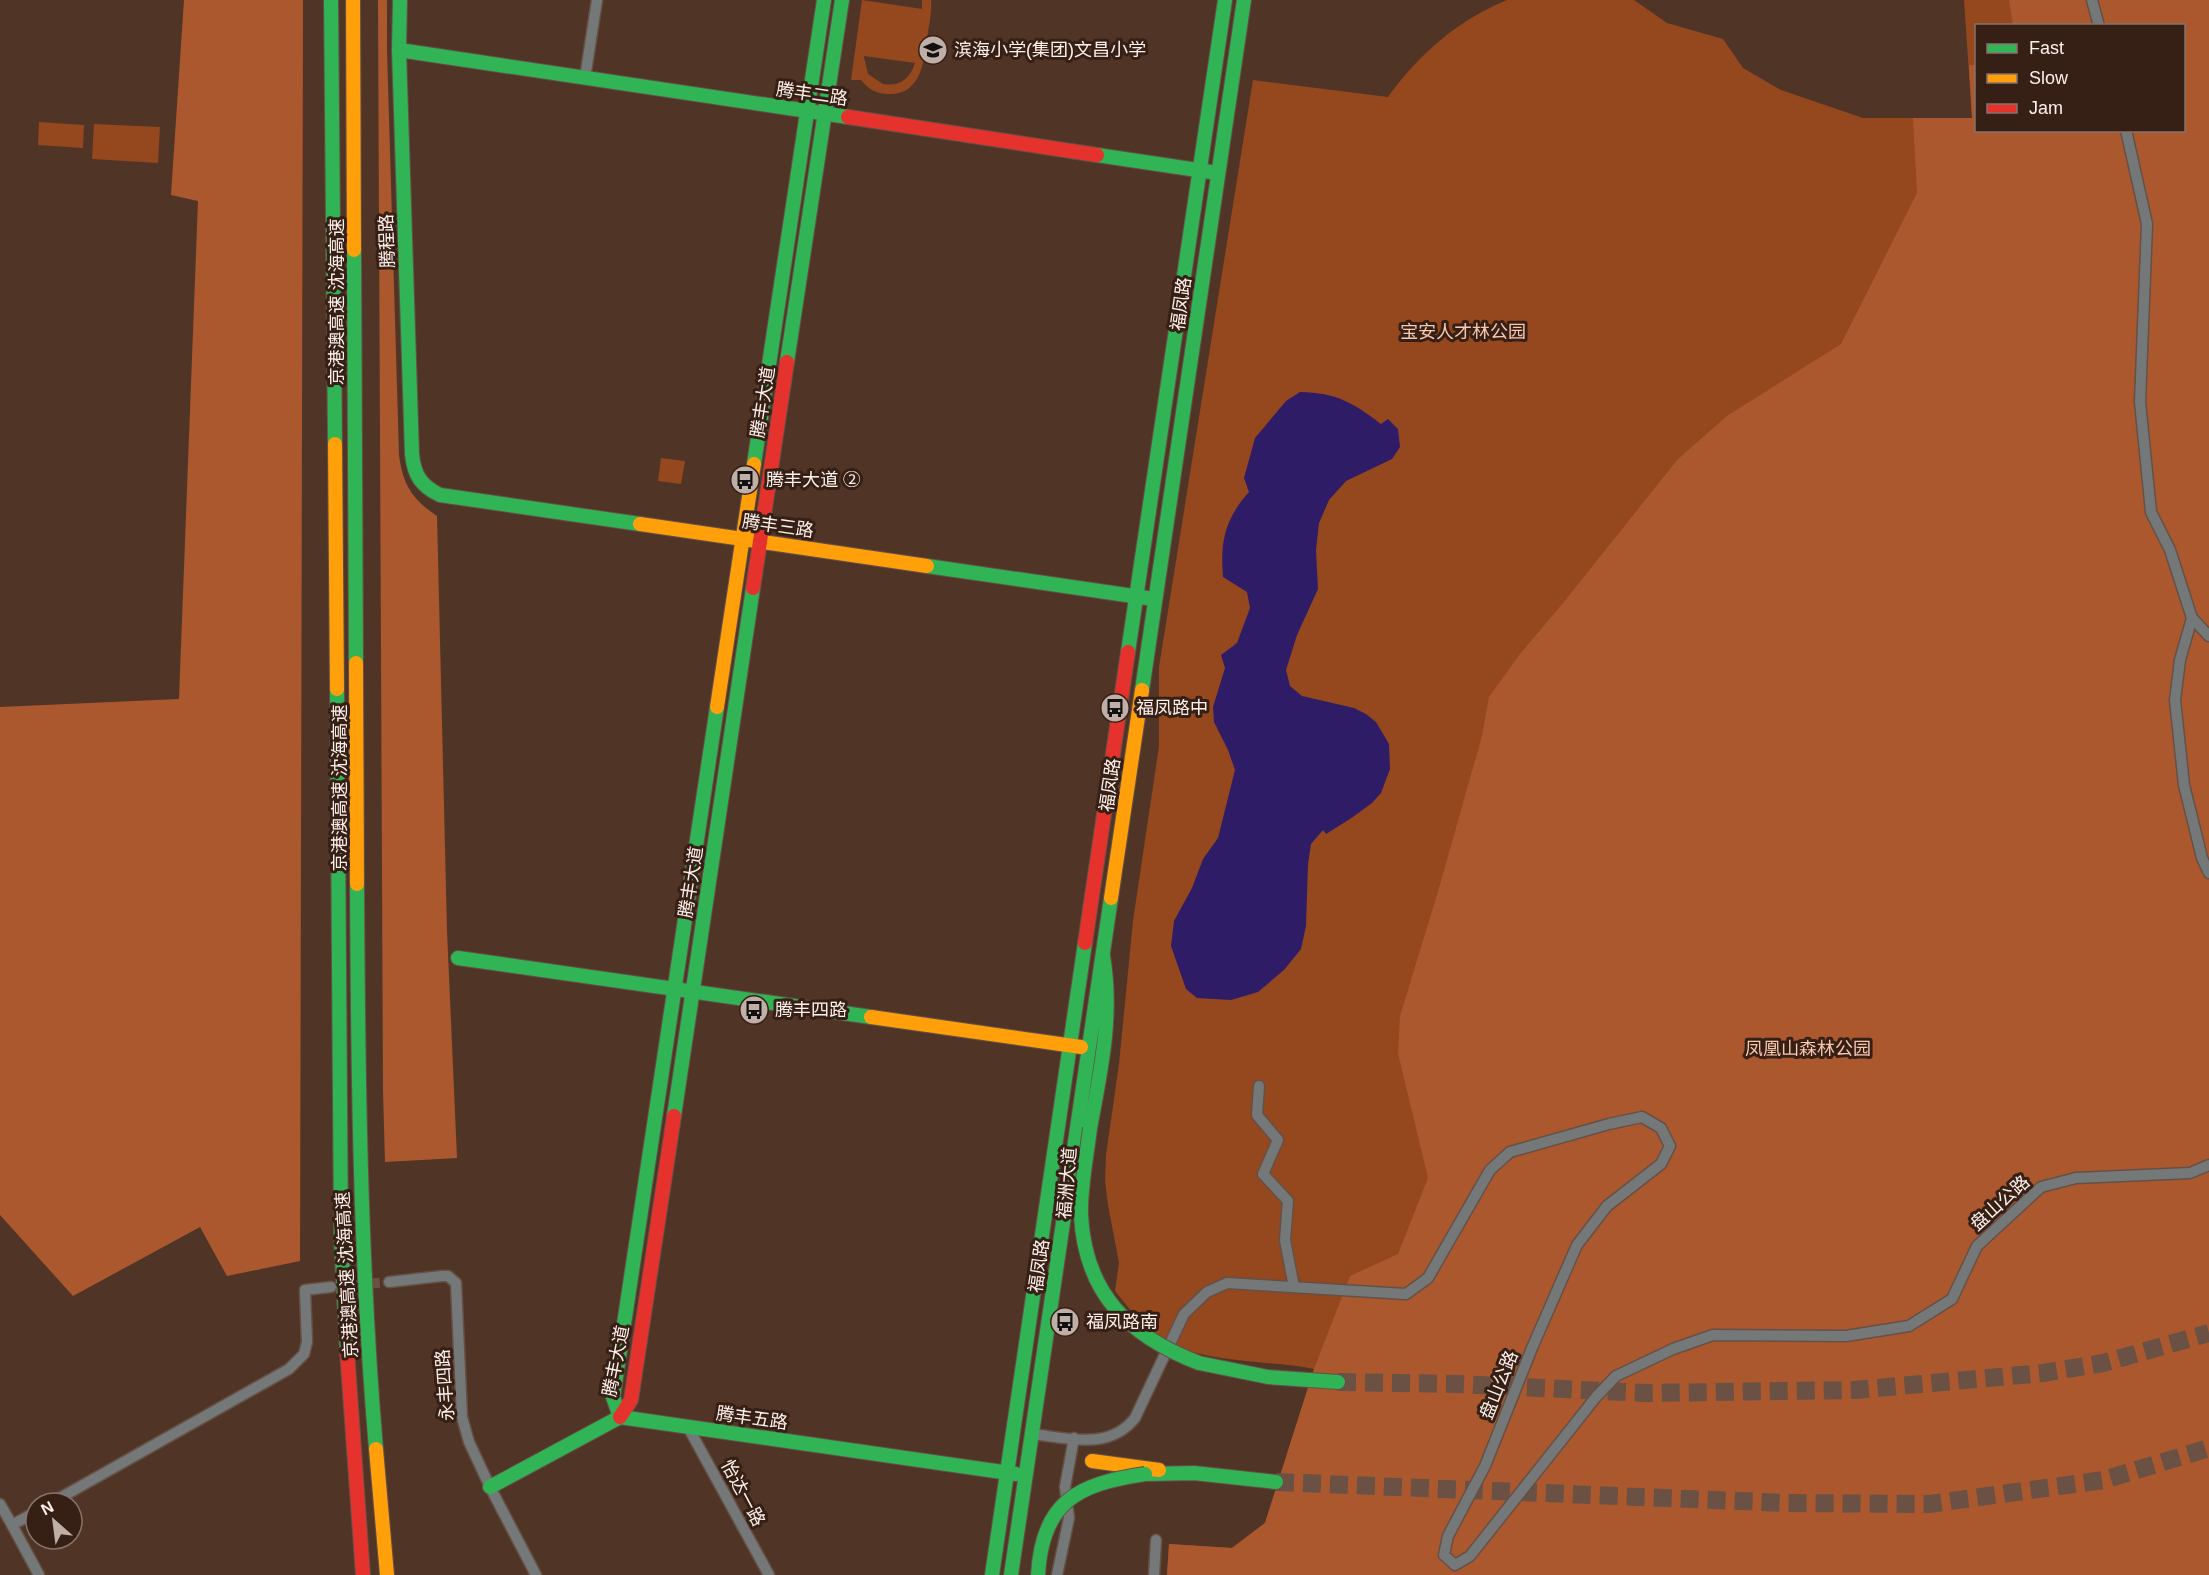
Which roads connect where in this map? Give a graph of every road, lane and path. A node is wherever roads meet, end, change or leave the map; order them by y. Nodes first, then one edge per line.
1 (331, 0) edge
2 (353, 0) edge
3 (400, 0) edge
4 (597, 0) edge
5 (824, 0) edge
6 (842, 0) edge
7 (1225, 0) edge
8 (1244, 0) edge
9 (2092, 0) edge
10 (2098, 24) edge
11 (399, 50) junction
12 (585, 78) junction
13 (807, 111) junction
14 (825, 114) junction
15 (2126, 132) edge
16 (1200, 170) junction
17 (1218, 173) junction
18 (417, 480) joint
19 (742, 539) junction
20 (760, 542) junction
21 (1137, 597) junction
22 (1155, 599) junction
23 (2192, 618) junction
24 (2209, 636) edge
25 (1111, 772) junction
26 (1129, 775) junction
27 (2209, 873) edge
28 (1103, 956) junction
29 (458, 958) dead end
30 (674, 989) junction
31 (693, 991) junction
32 (1071, 1045) junction
33 (1089, 1048) junction
34 (1259, 1086) dead end
35 (2209, 1165) edge
36 (389, 1282) tunnel mouth
37 (1293, 1282) dead end
38 (331, 1287) tunnel mouth
39 (1338, 1382) tunnel mouth
40 (620, 1417) junction
41 (688, 1427) junction
42 (1032, 1434) junction
43 (1074, 1438) junction
44 (1092, 1461) dead end
45 (1008, 1472) junction
46 (1173, 1472) junction
47 (1026, 1475) junction
48 (1276, 1482) tunnel mouth
49 (489, 1487) junction
50 (72, 1491) edge
51 (0, 1504) edge
52 (24, 1518) edge
53 (12, 1525) junction
54 (1156, 1540) dead end
55 (39, 1575) edge
56 (363, 1575) edge
57 (387, 1575) edge
58 (536, 1575) edge
59 (769, 1575) edge
60 (992, 1575) edge
61 (1011, 1575) edge
62 (1038, 1575) edge
63 (1057, 1575) edge
64 (1154, 1575) edge

1 - 56 main road, 京港澳高速 沈海高速
2 - 57 main road, 京港澳高速 沈海高速
3 - 11 main road, 腾程路
4 - 12 street
5 - 13 main road, 腾丰大道
6 - 14 main road, 腾丰大道
7 - 16 main road, 福凤路
8 - 17 main road, 福凤路
9 - 10 street
11 - 12 main road, 腾丰二路
11 - 18 main road, 腾程路
12 - 13 main road, 腾丰二路
13 - 14 main road, 腾丰二路
13 - 19 main road, 腾丰大道
14 - 16 main road, 腾丰二路
14 - 20 main road, 腾丰大道
15 - 23 street
16 - 17 main road, 腾丰二路
16 - 21 main road, 福凤路
17 - 22 main road, 福凤路
18 - 19 main road, 腾丰三路
19 - 20 main road, 腾丰三路
19 - 30 main road, 腾丰大道
20 - 21 main road, 腾丰三路
20 - 31 main road, 腾丰大道
21 - 22 main road, 腾丰三路
21 - 25 main road, 福凤路
22 - 26 main road, 福凤路
23 - 24 street
23 - 27 street
25 - 26 main road
25 - 32 main road, 福凤路
26 - 28 main road, 福凤路
28 - 33 main road, 福凤路
28 - 39 main road, 福洲大道, bridge
29 - 30 main road
30 - 31 main road
30 - 40 main road, 腾丰大道
31 - 32 main road
31 - 40 main road, 腾丰大道
32 - 33 main road
32 - 45 main road, 福凤路
33 - 42 main road, 福凤路
34 - 37 street
35 - 43 street, 盘山公路
36 - 49 street, 永丰四路
38 - 50 street
40 - 41 main road, 腾丰五路
40 - 49 main road
41 - 45 main road, 腾丰五路
41 - 59 street, 怡达一路
42 - 43 street, 盘山公路
42 - 47 main road, 福凤路
43 - 63 street
44 - 46 main road
45 - 47 main road, 腾丰五路
45 - 60 main road, 福凤路
46 - 48 main road
46 - 62 main road, bridge
47 - 61 main road, 福凤路
49 - 58 street, 永丰四路
51 - 53 street
52 - 53 street
53 - 55 street
54 - 64 street

